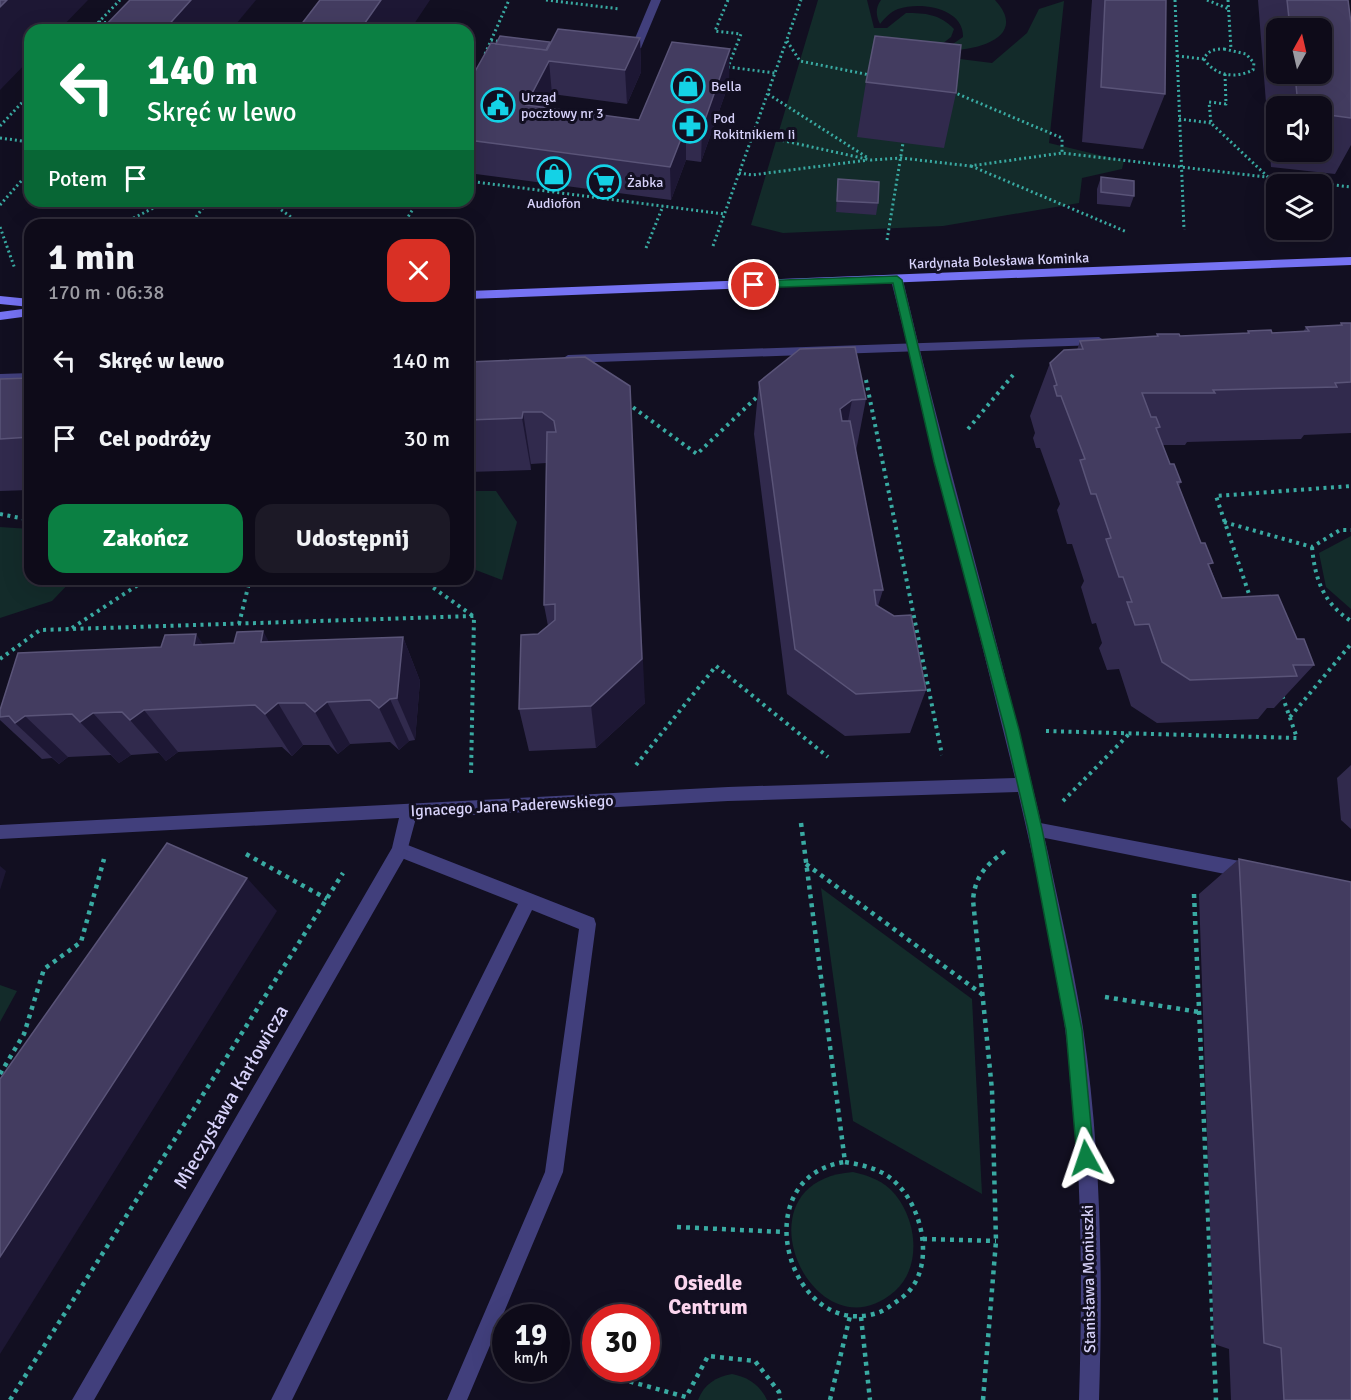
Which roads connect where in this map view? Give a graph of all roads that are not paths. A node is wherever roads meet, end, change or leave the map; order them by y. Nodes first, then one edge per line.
1 (656, 0) edge
2 (636, 48) edge
3 (1351, 261) edge
4 (897, 280) junction
5 (474, 295) edge
6 (0, 300) edge
7 (24, 302) edge
8 (24, 313) edge
9 (0, 316) edge
10 (1114, 340) edge
11 (913, 347) junction
12 (559, 359) edge
13 (24, 377) edge
14 (0, 378) edge
15 (1024, 785) junction
16 (409, 812) junction
17 (1035, 829) junction
18 (0, 832) edge
19 (400, 850) junction
20 (1267, 874) edge
21 (528, 901) junction
22 (82, 1400) edge
23 (281, 1400) edge
24 (457, 1400) edge
25 (1089, 1400) edge

1 - 2 street
3 - 4 street, Kardynała Bolesława Kominka
4 - 5 street, Kardynała Bolesława Kominka
4 - 11 street, Stanisława Moniuszki
6 - 7 street
8 - 9 street
10 - 11 street
11 - 12 street
11 - 15 street, Stanisława Moniuszki
13 - 14 street
15 - 16 street, Ignacego Jana Paderewskiego
15 - 17 street, Stanisława Moniuszki
16 - 18 street, Ignacego Jana Paderewskiego
16 - 19 street, Mieczysława Karłowicza
17 - 20 street
17 - 25 street, Stanisława Moniuszki
19 - 21 street
19 - 22 street, Mieczysława Karłowicza
21 - 23 street
21 - 24 street

